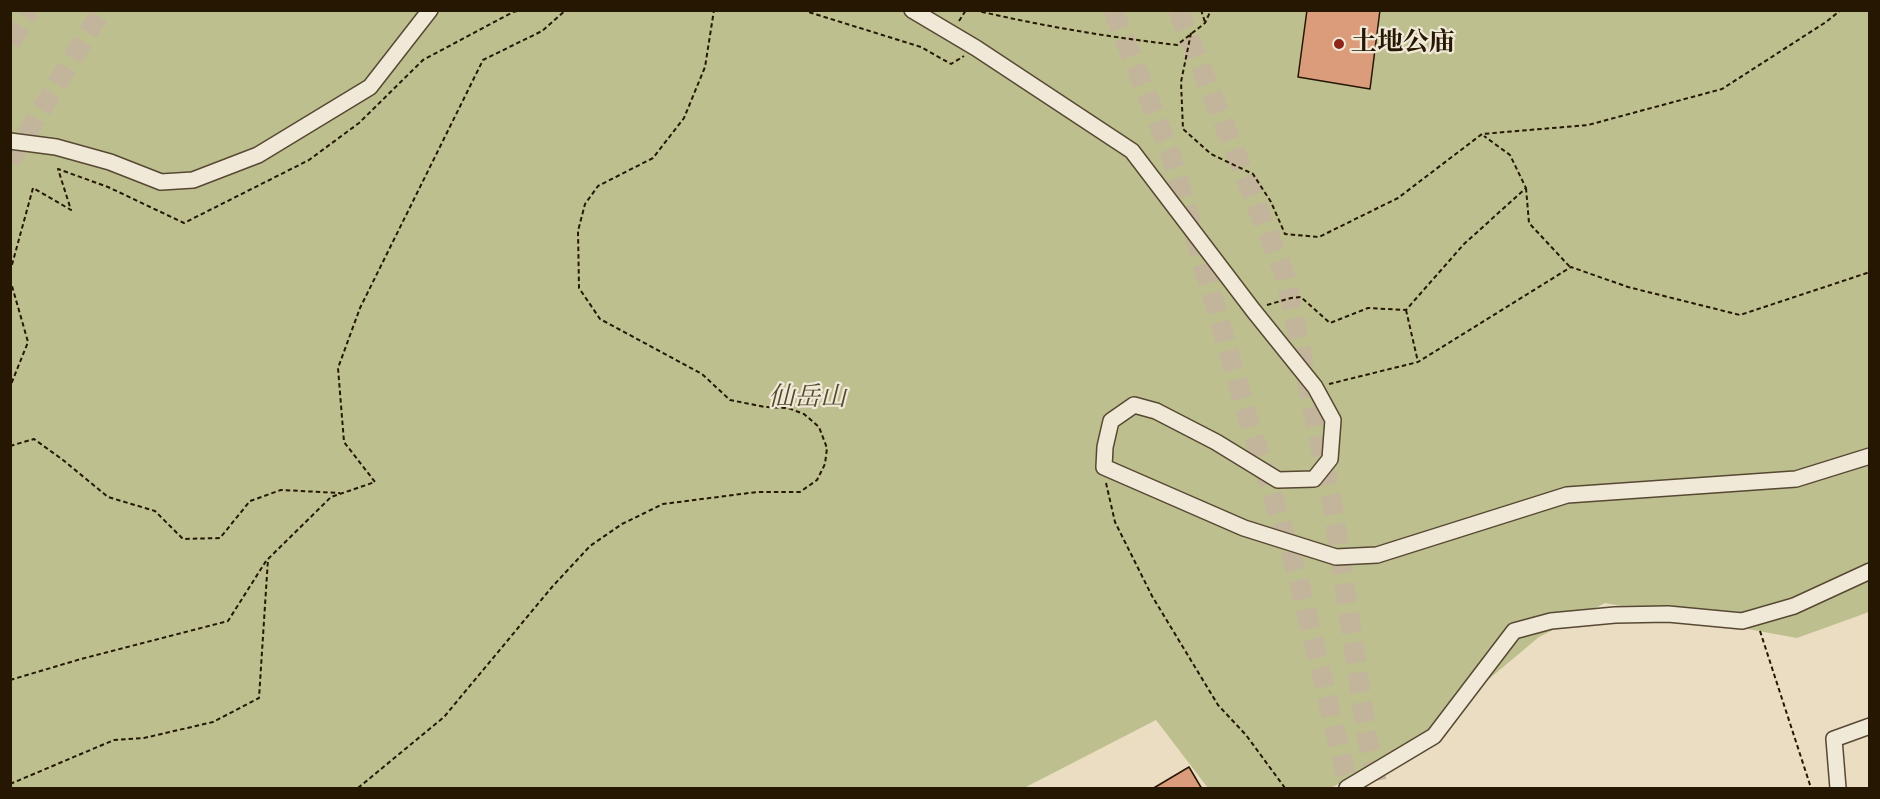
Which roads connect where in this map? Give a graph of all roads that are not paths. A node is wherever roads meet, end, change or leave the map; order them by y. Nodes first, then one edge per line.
1 (430, 10) edge
2 (912, 10) edge
3 (10, 141) edge
4 (1869, 456) edge
5 (1869, 571) edge
6 (1869, 726) edge
7 (1347, 789) edge
8 (1838, 789) edge

1 - 3 street
2 - 4 street
5 - 7 street
6 - 8 street

